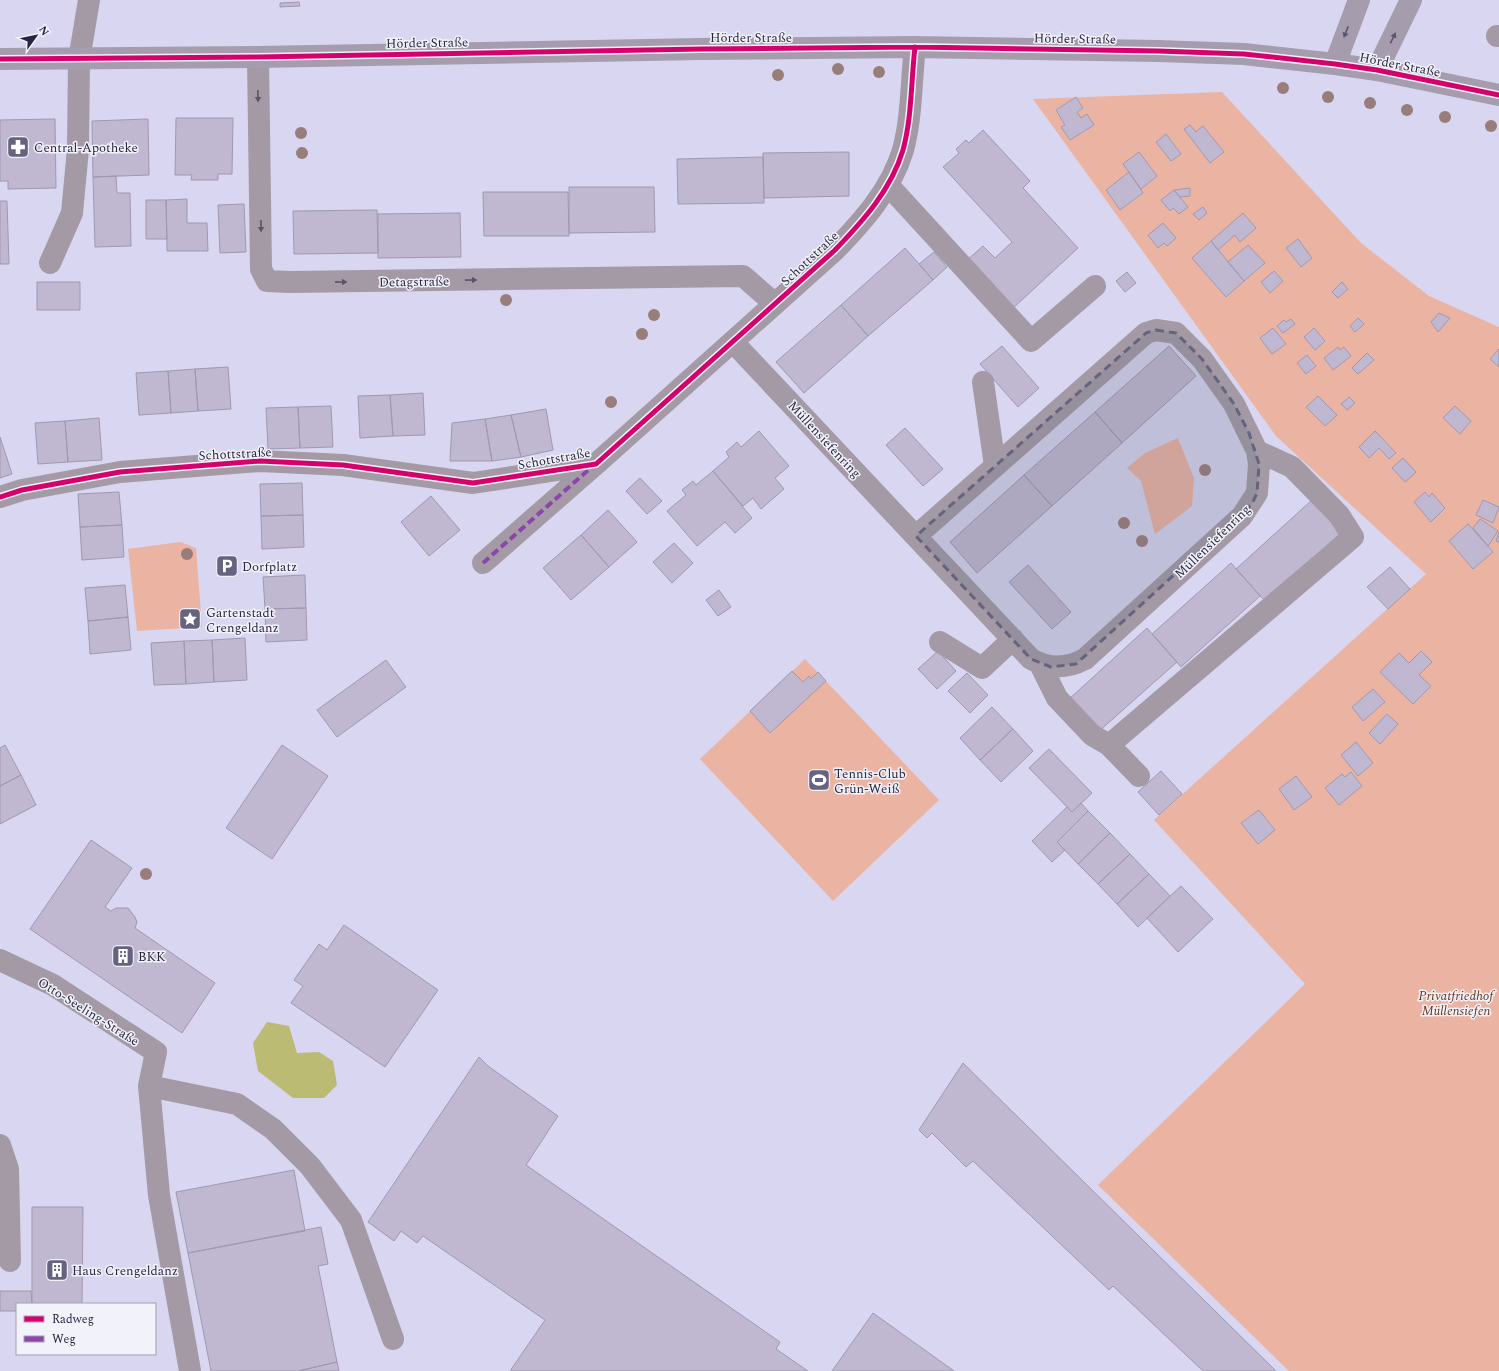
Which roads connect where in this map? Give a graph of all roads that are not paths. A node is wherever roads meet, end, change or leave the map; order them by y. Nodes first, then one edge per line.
1 (89, 0) edge
2 (1359, 0) edge
3 (1411, 0) edge
4 (914, 47) junction
5 (258, 57) junction
6 (0, 59) edge
7 (79, 60) junction
8 (1335, 64) junction
9 (1377, 70) junction
10 (1499, 95) edge
11 (888, 185) junction
12 (50, 263) dead end
13 (1095, 286) dead end
14 (775, 304) junction
15 (733, 342) junction
16 (983, 382) dead end
17 (1257, 451) junction
18 (596, 464) junction
19 (996, 466) junction
20 (0, 497) edge
21 (916, 536) junction
22 (483, 563) dead end
23 (1013, 639) junction
24 (940, 642) dead end
25 (1040, 664) junction
26 (1109, 745) junction
27 (1139, 776) dead end
28 (0, 960) edge
29 (149, 1086) junction
30 (0, 1145) edge
31 (10, 1261) dead end
32 (393, 1339) dead end
33 (190, 1371) edge

1 - 7 street
2 -> 8 main road
9 -> 3 main road
4 - 5 main road, Hörder Straße
4 - 8 main road, Hörder Straße
4 - 11 street, Schottstraße
5 - 7 main road, Hörder Straße
5 -> 14 street, Detagstraße
6 - 7 main road, Hörder Straße
7 - 12 street
8 - 9 main road, Hörder Straße
9 - 10 main road, Hörder Straße
11 - 13 street
11 - 14 street, Schottstraße
14 - 15 street, Schottstraße
15 - 18 street, Schottstraße
15 - 21 street, Müllensiefenring
16 - 19 street
17 - 19 street, Müllensiefenring
17 - 25 street, Müllensiefenring
17 - 26 street
18 - 20 street, Schottstraße
18 - 22 street, Schottstraße
19 - 21 street, Müllensiefenring
21 - 23 street, Müllensiefenring
23 - 24 street
23 - 25 street, Müllensiefenring
25 - 26 street
26 - 27 street
28 - 29 street, Otto-Seeling-Straße
29 - 32 street
29 - 33 street
30 - 31 street

